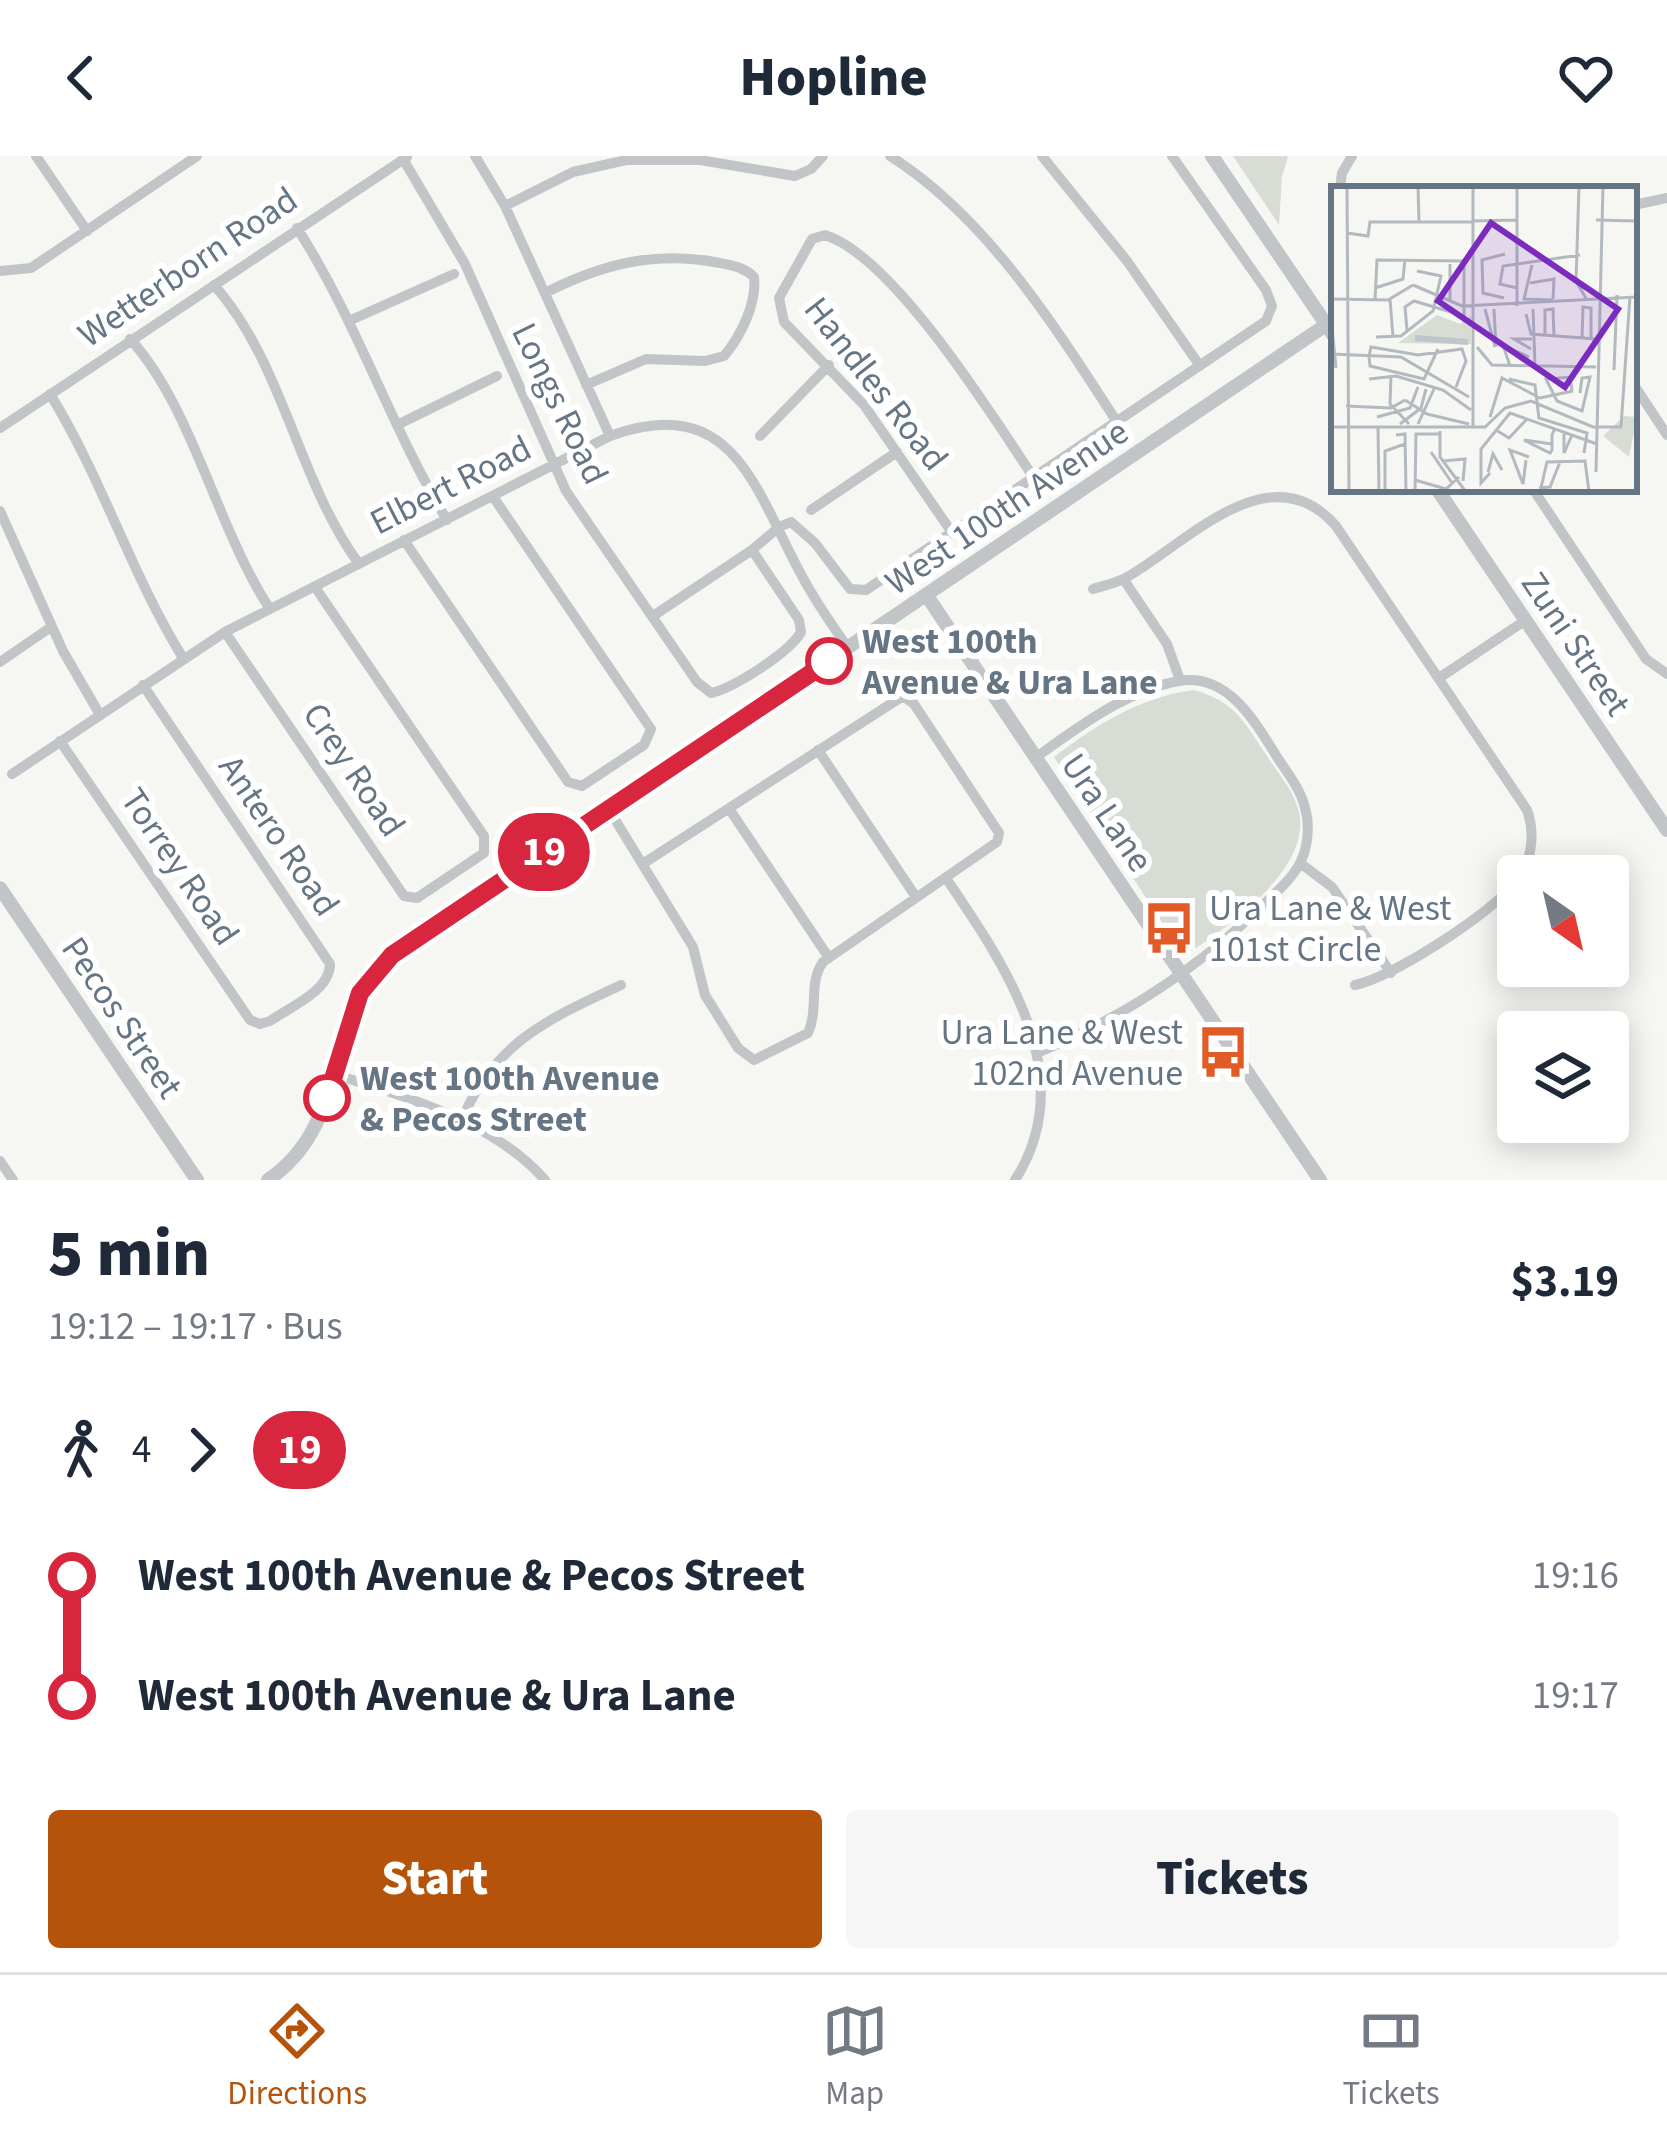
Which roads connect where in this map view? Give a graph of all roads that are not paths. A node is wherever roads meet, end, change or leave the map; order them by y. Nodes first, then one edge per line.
1 (36, 156) edge
2 (197, 156) edge
3 (475, 156) edge
4 (823, 156) edge
5 (890, 156) edge
6 (1042, 156) edge
7 (1172, 156) edge
8 (1212, 156) edge
9 (1352, 156) edge
10 (406, 158) edge
11 (1340, 186) edge
12 (1667, 198) edge
13 (1637, 204) edge
14 (505, 206) junction
15 (297, 228) junction
16 (87, 231) junction
17 (0, 272) edge
18 (454, 274) dead end
19 (214, 285) junction
20 (545, 292) junction
21 (351, 320) junction
22 (1331, 326) edge
23 (1331, 328) edge
24 (130, 340) junction
25 (829, 365) junction
26 (1200, 366) junction
27 (497, 376) dead end
28 (586, 385) junction
29 (1637, 390) edge
30 (50, 394) junction
31 (1117, 422) junction
32 (398, 425) junction
33 (0, 428) edge
34 (1667, 435) edge
35 (610, 436) junction
36 (760, 436) dead end
37 (897, 452) junction
38 (554, 465) junction
39 (1034, 478) junction
40 (1439, 492) edge
41 (1534, 492) edge
42 (494, 497) junction
43 (811, 510) dead end
44 (0, 511) edge
45 (447, 520) junction
46 (778, 527) junction
47 (953, 534) junction
48 (12, 536) junction
49 (404, 540) junction
50 (0, 544) edge
51 (818, 547) junction
52 (752, 550) junction
53 (794, 560) junction
54 (359, 564) junction
55 (1124, 580) junction
56 (314, 587) junction
57 (1093, 589) dead end
58 (927, 596) junction
59 (270, 609) junction
60 (653, 616) junction
61 (1526, 620) junction
62 (51, 627) junction
63 (225, 632) junction
64 (848, 648) junction
65 (183, 658) junction
66 (0, 662) edge
67 (1667, 674) edge
68 (1439, 678) junction
69 (1180, 680) junction
70 (143, 686) junction
71 (100, 715) junction
72 (61, 741) junction
73 (818, 750) junction
74 (1035, 758) junction
75 (12, 774) dead end
76 (608, 808) junction
77 (730, 810) junction
78 (1667, 830) edge
79 (1529, 855) edge
80 (644, 862) junction
81 (1300, 863) junction
82 (946, 878) junction
83 (0, 889) edge
84 (916, 897) junction
85 (1497, 900) edge
86 (829, 958) junction
87 (1180, 973) junction
88 (1391, 973) junction
89 (621, 985) dead end
90 (1355, 985) dead end
91 (254, 1023) joint
92 (1039, 1052) junction
93 (334, 1075) junction
94 (461, 1122) junction
95 (0, 1161) edge
96 (13, 1180) edge
97 (196, 1180) edge
98 (268, 1180) edge
99 (545, 1180) edge
100 (1015, 1180) edge
101 (1320, 1180) edge

1 - 16 street
2 - 16 street
3 - 14 street
4 - 14 street
5 - 31 street
6 - 26 street
7 - 26 street
8 - 22 street
9 - 11 street
10 - 15 street, Wetterborn Road
10 - 38 street, Longs Road
12 - 13 street
14 - 20 street
15 - 19 street, Wetterborn Road
15 - 21 street
16 - 17 street
18 - 21 street
19 - 24 street, Wetterborn Road
19 - 54 street
20 - 28 street
20 - 28 street
21 - 32 street
23 - 58 street, West 100th Avenue
24 - 30 street, Wetterborn Road
24 - 59 street
25 - 36 street
25 - 37 street, Handles Road
25 - 39 street, Handles Road
26 - 31 street
27 - 32 street
28 - 35 street
29 - 34 street
30 - 33 street, Wetterborn Road
30 - 65 street
31 - 39 street
32 - 45 street
35 - 38 street, Elbert Road
35 - 46 street, Elbert Road
37 - 43 street
37 - 47 street, Handles Road
38 - 42 street, Elbert Road
38 - 60 street, Longs Road
39 - 47 street
40 - 61 street, Zuni Street
41 - 67 street
42 - 45 street, Elbert Road
42 - 49 street
44 - 48 street
45 - 49 street, Elbert Road
46 - 51 street
46 - 52 street
46 - 53 street, Elbert Road
47 - 51 street
48 - 50 street
48 - 62 street
49 - 54 street, Elbert Road
51 - 53 street
52 - 60 street
52 - 60 street, Longs Road
53 - 64 street, Elbert Road
54 - 56 street, Elbert Road
55 - 57 street
55 - 68 street
55 - 69 street
56 - 59 street, Elbert Road
56 - 63 street, Crey Road
58 - 64 street, West 100th Avenue
58 - 74 street, Ura Lane
59 - 63 street, Elbert Road
61 - 68 street
61 - 78 street, Zuni Street
62 - 66 street
62 - 71 street
63 - 65 street, Elbert Road
64 - 76 street, West 100th Avenue
65 - 70 street, Elbert Road
68 - 79 street
69 - 74 street
69 - 81 street
70 - 71 street, Elbert Road
70 - 91 street, Antero Road
71 - 72 street, Elbert Road
72 - 75 street, Elbert Road
72 - 91 street, Torrey Road
73 - 77 street
73 - 82 street
73 - 84 street
74 - 87 street, Ura Lane
76 - 80 street
76 - 93 street, West 100th Avenue
77 - 80 street
77 - 86 street
80 - 86 street
81 - 87 street
81 - 88 street
82 - 84 street
82 - 92 street
83 - 97 street, Pecos Street
84 - 86 street
85 - 88 street
87 - 92 street
87 - 101 street, Ura Lane
88 - 90 street
89 - 94 street
92 - 100 street
93 - 94 street
93 - 98 street, West 100th Avenue
94 - 99 street
95 - 96 street

